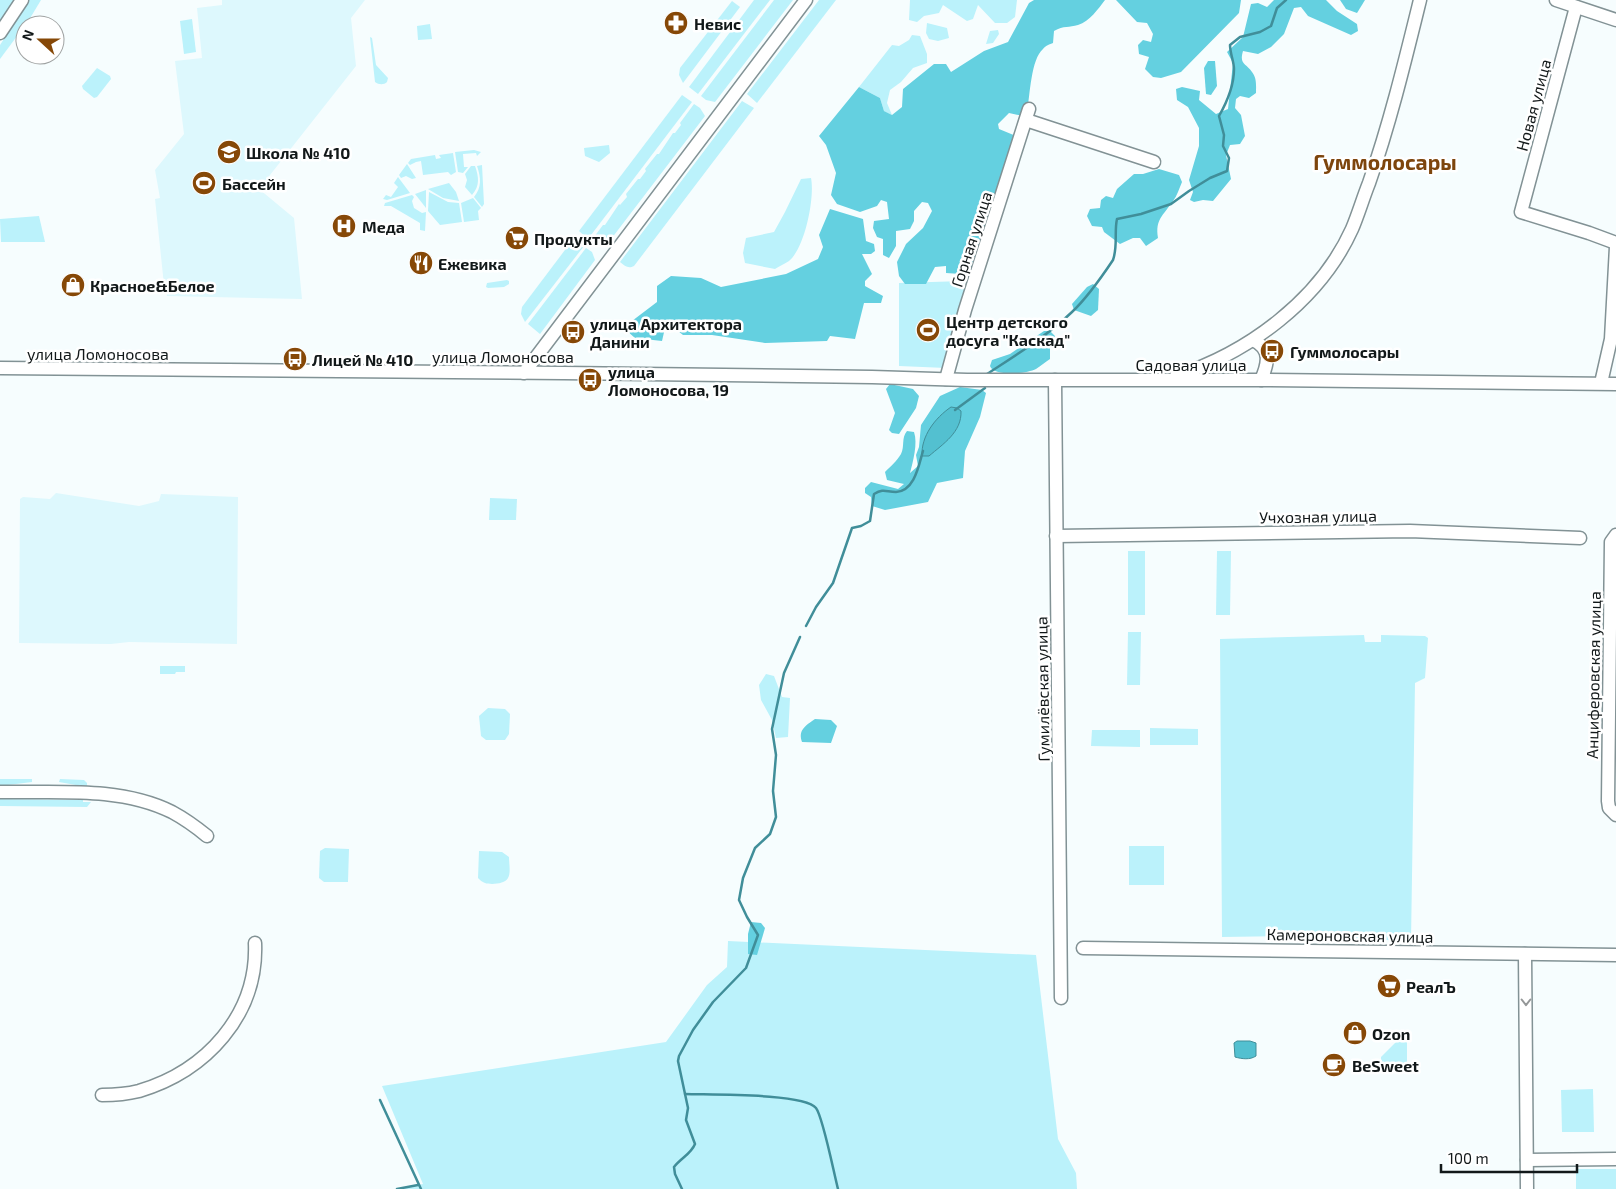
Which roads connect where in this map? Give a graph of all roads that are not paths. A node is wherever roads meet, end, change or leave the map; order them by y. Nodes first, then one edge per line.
1 (22, 0) edge
2 (806, 0) edge
3 (1420, 0) edge
4 (1556, 0) edge
5 (1576, 7) junction
6 (1616, 20) edge
7 (0, 33) edge
8 (1154, 162) dead end
9 (1616, 245) edge
10 (1253, 340) junction
11 (0, 368) edge
12 (524, 373) junction
13 (946, 379) junction
14 (1055, 380) junction
15 (1164, 380) junction
16 (1261, 380) junction
17 (1601, 383) junction
18 (1616, 384) edge
19 (1616, 535) edge
20 (1056, 536) junction
21 (1580, 538) dead end
22 (1613, 686) edge
23 (0, 792) edge
24 (1616, 815) edge
25 (207, 836) dead end
26 (255, 943) dead end
27 (1083, 948) dead end
28 (1525, 954) junction
29 (1616, 955) edge
30 (1061, 998) dead end
31 (102, 1095) dead end
32 (1616, 1159) edge
33 (1527, 1160) junction
34 (1527, 1189) edge

1 - 7 street
2 - 12 street
3 - 10 street
4 - 5 street
5 - 6 street
5 - 9 street, Новая улица
8 - 13 street, Горная улица
9 - 17 street
10 - 15 street
10 - 16 street
11 - 12 street, улица Ломоносова
12 - 13 street, улица Ломоносова
13 - 14 street, Садовая улица
14 - 15 street, Садовая улица
14 - 20 street, Гумилёвская улица
15 - 16 street, Садовая улица
16 - 17 street, Садовая улица
17 - 18 street, Садовая улица
19 - 22 street, Анциферовская улица
20 - 21 street, Учхозная улица
20 - 30 street, Гумилёвская улица
22 - 24 street, Анциферовская улица
23 - 25 street
26 - 31 street
27 - 28 street, Камероновская улица
28 - 29 street, Камероновская улица
28 -> 33 street
32 - 33 street
33 - 34 street

